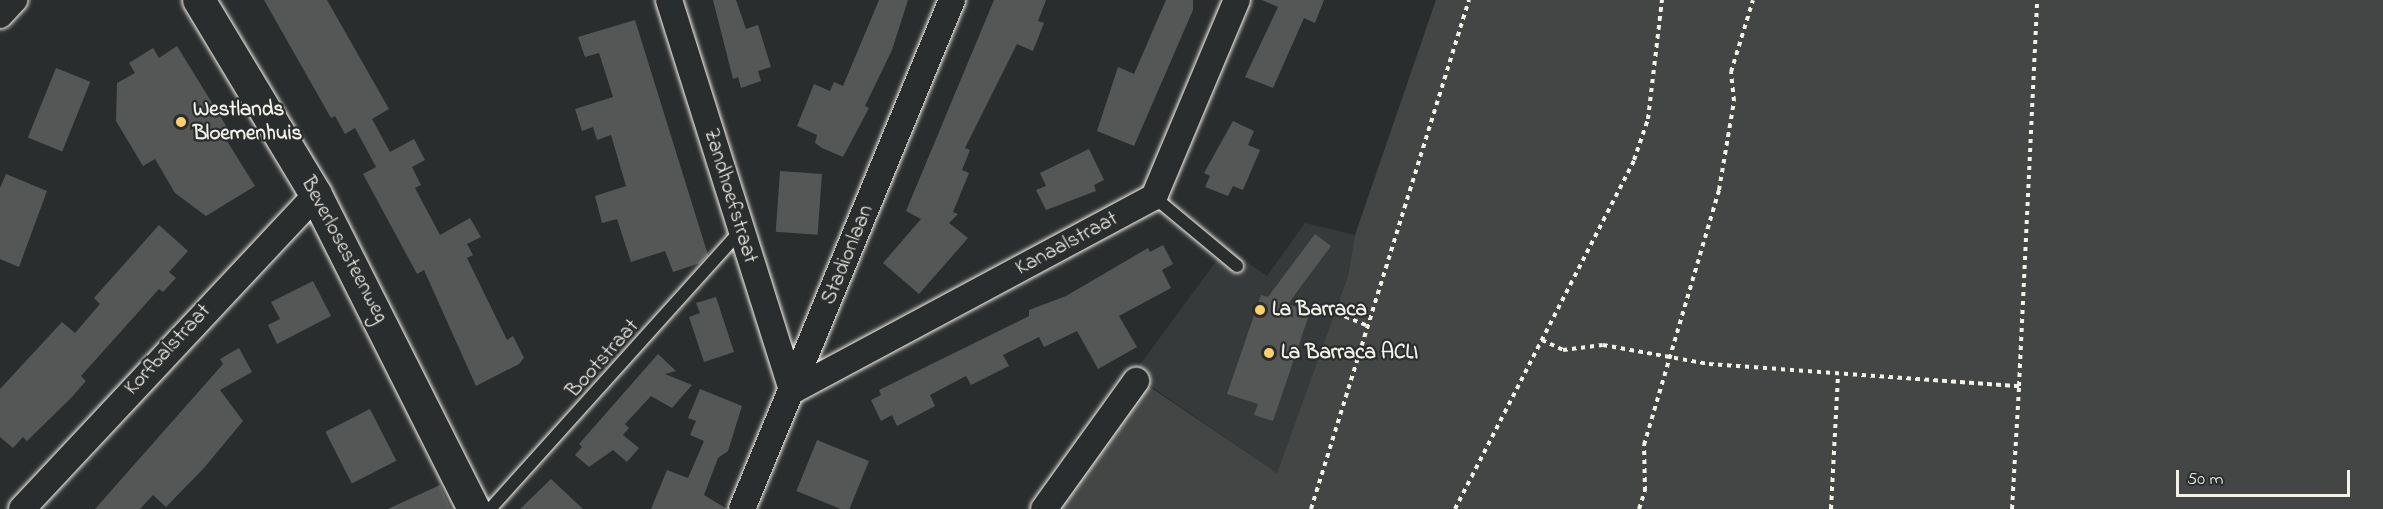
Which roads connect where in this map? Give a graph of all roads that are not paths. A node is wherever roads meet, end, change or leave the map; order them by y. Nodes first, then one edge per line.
1 (14, 0) edge
2 (199, 0) edge
3 (669, 0) edge
4 (952, 0) edge
5 (1237, 0) edge
6 (0, 15) edge
7 (316, 195) junction
8 (1154, 197) junction
9 (741, 230) junction
10 (1237, 266) dead end
11 (1136, 381) dead end
12 (792, 391) junction
13 (22, 509) edge
14 (474, 509) edge
15 (490, 509) edge
16 (742, 509) edge
17 (1044, 509) edge

1 - 6 street
2 - 7 street, Beverlosesteenweg
3 - 9 street, Zandhoefstraat
4 - 12 street, Stadionlaan
5 - 8 street
7 - 13 street, Korfbalstraat
7 - 14 street, Beverlosesteenweg
8 - 10 lane
8 - 12 street, Kanaalstraat
9 - 12 street, Zandhoefstraat
9 - 15 lane, Bootstraat
11 - 17 street
12 - 16 street, Stadionlaan

